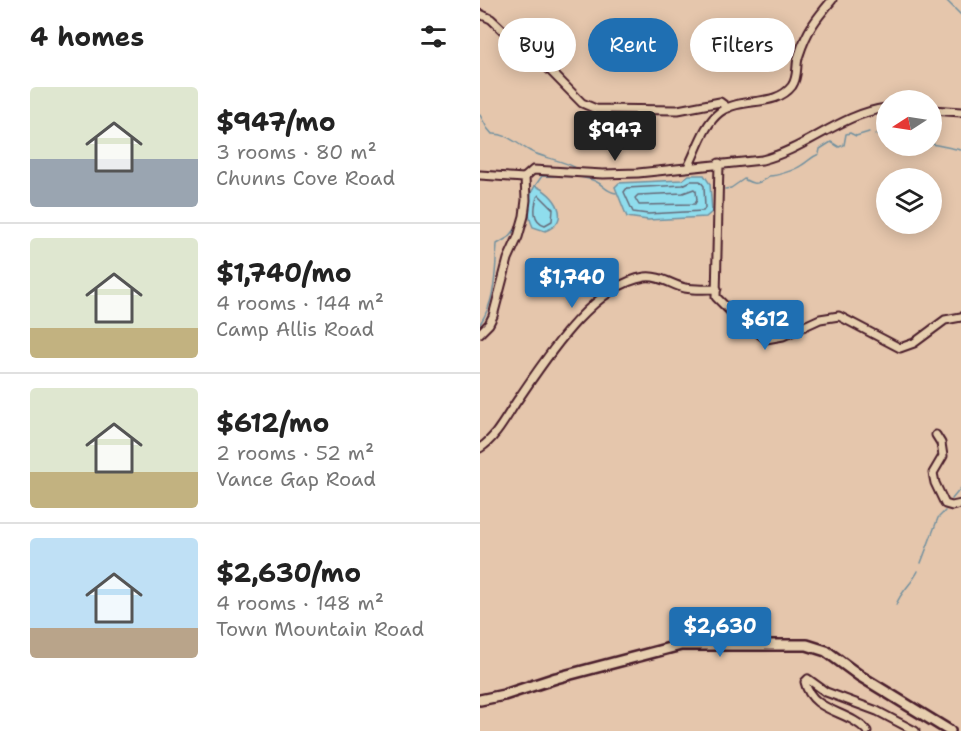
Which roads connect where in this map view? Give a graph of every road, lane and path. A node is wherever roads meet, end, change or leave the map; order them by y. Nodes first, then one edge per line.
1 (832, 0) edge
2 (480, 14) edge
3 (728, 108) junction
4 (876, 109) edge
5 (942, 111) edge
6 (961, 112) edge
7 (719, 163) junction
8 (688, 167) junction
9 (480, 175) edge
10 (525, 177) junction
11 (717, 289) junction
12 (961, 317) edge
13 (480, 333) edge
14 (936, 435) dead end
15 (480, 448) edge
16 (961, 504) edge
17 (480, 700) edge
18 (867, 731) edge
19 (915, 731) edge
20 (950, 731) edge

1 - 3 street
2 - 3 street
3 - 8 street
4 - 7 street
5 - 6 street
7 - 8 street
7 - 11 street
8 - 10 street
9 - 10 street
10 - 13 street
11 - 12 street
11 - 15 street
14 - 16 street
17 - 20 main road
18 - 19 street

